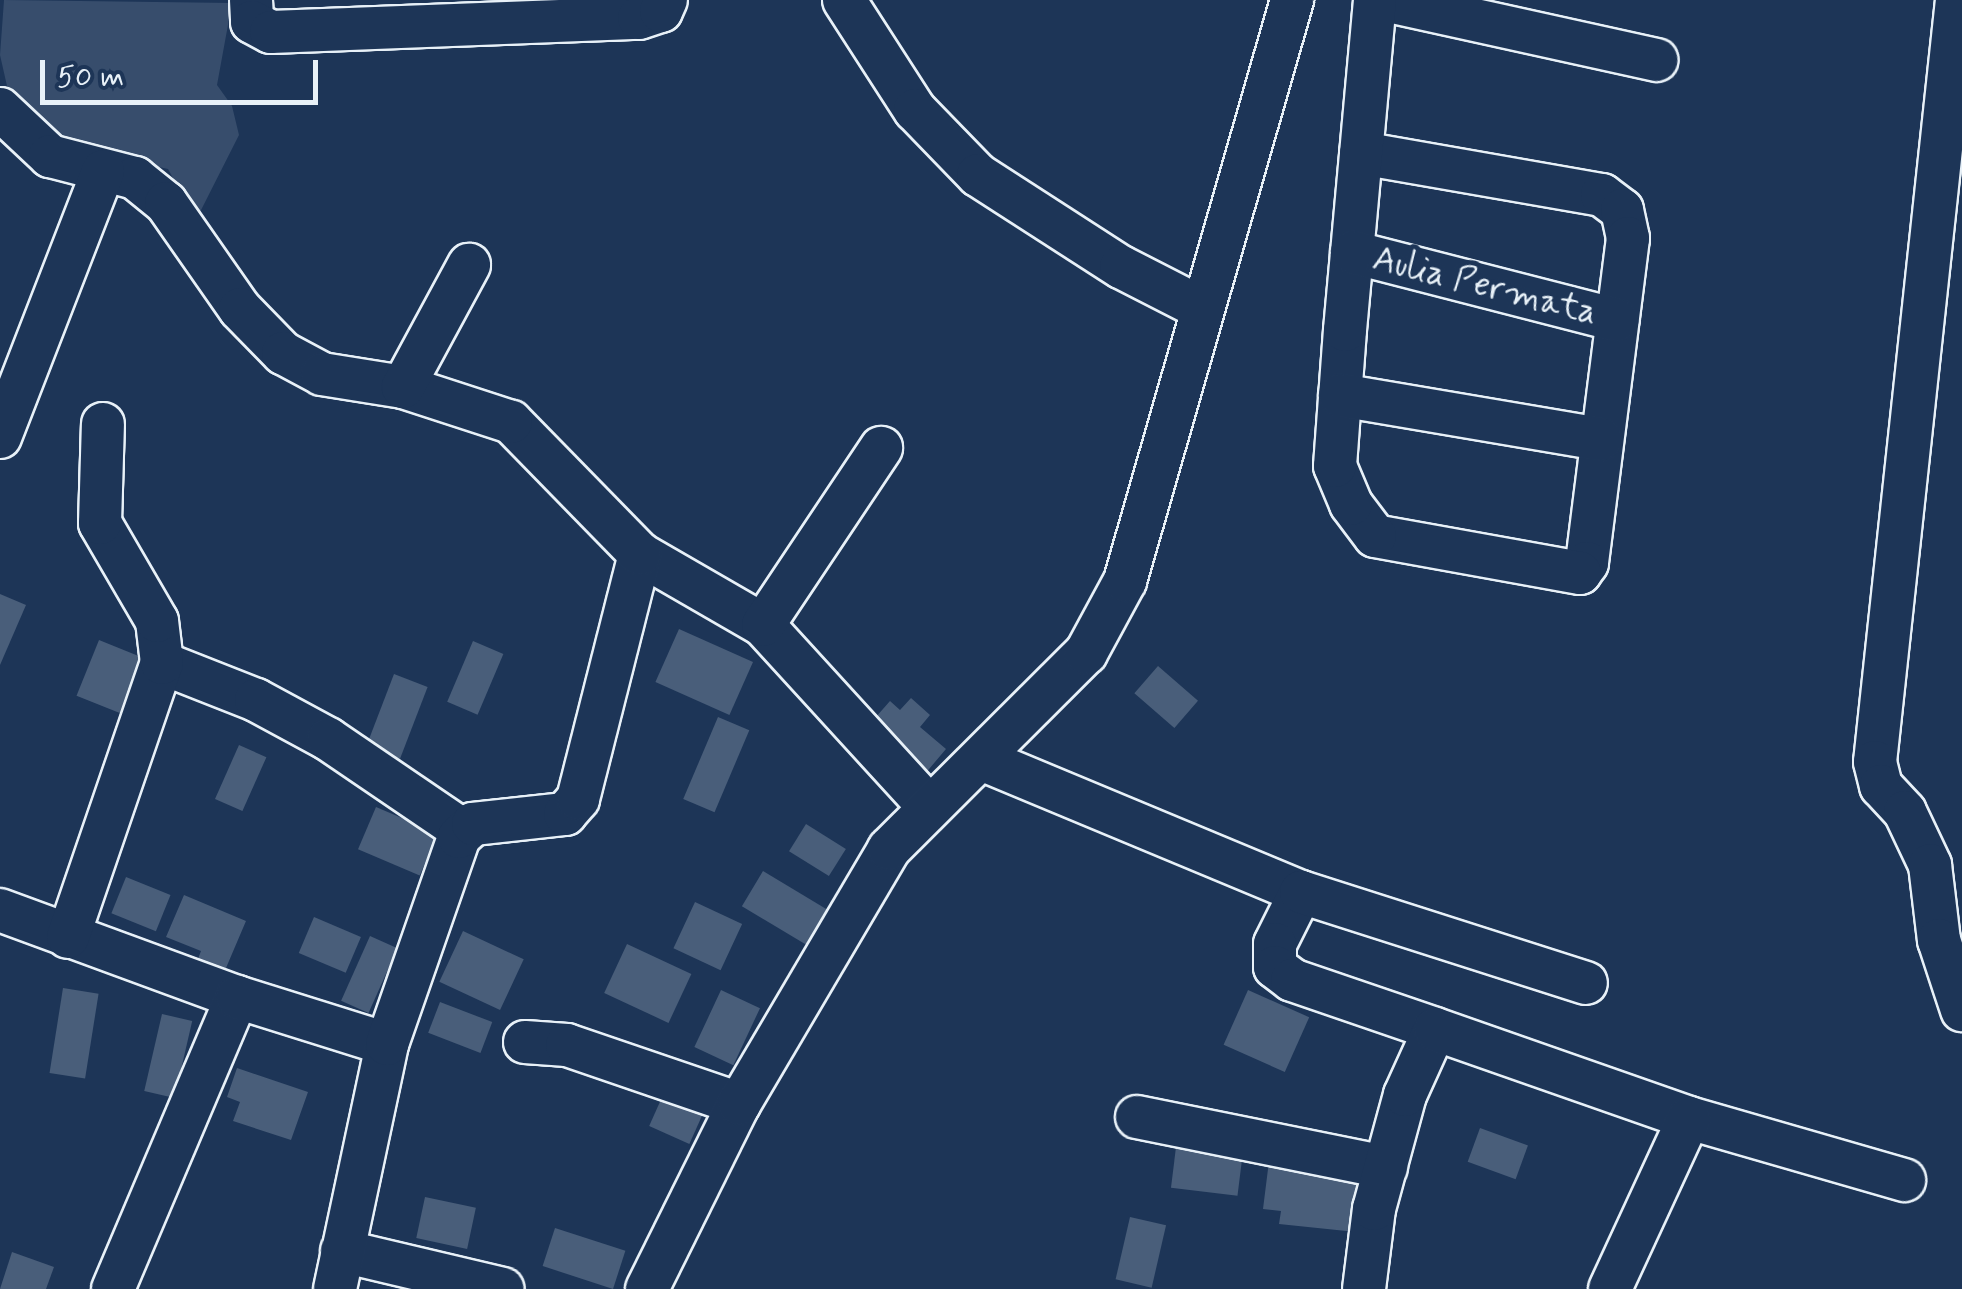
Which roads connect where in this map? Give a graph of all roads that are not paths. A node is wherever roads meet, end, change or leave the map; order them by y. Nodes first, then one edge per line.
1 (251, 0) edge
2 (666, 0) edge
3 (844, 0) edge
4 (1292, 0) edge
5 (1374, 0) edge
6 (1384, 0) edge
7 (1957, 0) edge
8 (1656, 60) dead end
9 (0, 109) edge
10 (1361, 153) junction
11 (103, 171) junction
12 (1352, 252) junction
13 (469, 265) dead end
14 (1202, 308) junction
15 (1618, 320) junction
16 (12, 376) edge
17 (403, 387) junction
18 (1340, 395) junction
19 (104, 424) dead end
20 (0, 438) edge
21 (1601, 439) junction
22 (881, 448) dead end
23 (640, 554) junction
24 (763, 625) junction
25 (162, 662) junction
26 (981, 759) junction
27 (928, 806) junction
28 (462, 830) junction
29 (1301, 892) junction
30 (0, 910) edge
31 (68, 937) junction
32 (1586, 983) dead end
33 (237, 997) junction
34 (1962, 1010) edge
35 (1435, 1029) junction
36 (525, 1042) dead end
37 (387, 1044) junction
38 (739, 1104) junction
39 (1137, 1117) dead end
40 (1689, 1118) junction
41 (1386, 1167) junction
42 (1904, 1180) dead end
43 (339, 1270) edge
44 (1367, 1288) edge
45 (113, 1289) edge
46 (503, 1289) edge
47 (647, 1289) edge
48 (1610, 1289) edge

1 - 2 street
3 - 14 street
4 - 14 street
5 - 10 street, Aulia Permata
6 - 8 street
7 - 34 street
9 - 11 street
10 - 12 street, Aulia Permata
10 - 15 street, Aulia Permata
11 - 16 street
11 - 17 street
12 - 15 street, Aulia Permata
12 - 18 street, Aulia Permata
13 - 17 street
14 - 26 street
15 - 21 street, Aulia Permata
16 - 20 street
17 - 23 street
18 - 21 street
18 - 21 street, Aulia Permata
19 - 25 street
22 - 24 street
23 - 24 street
23 - 28 street
24 - 27 street
25 - 28 street
25 - 31 street
26 - 27 street
26 - 29 street
27 - 38 street
28 - 37 street
29 - 32 street
29 - 35 street
30 - 31 street
31 - 33 street
33 - 37 street
33 - 45 street
35 - 40 street
35 - 41 street
36 - 38 street
37 - 43 street
38 - 47 street
39 - 41 street
40 - 42 street
40 - 48 street
41 - 44 street
43 - 46 street

